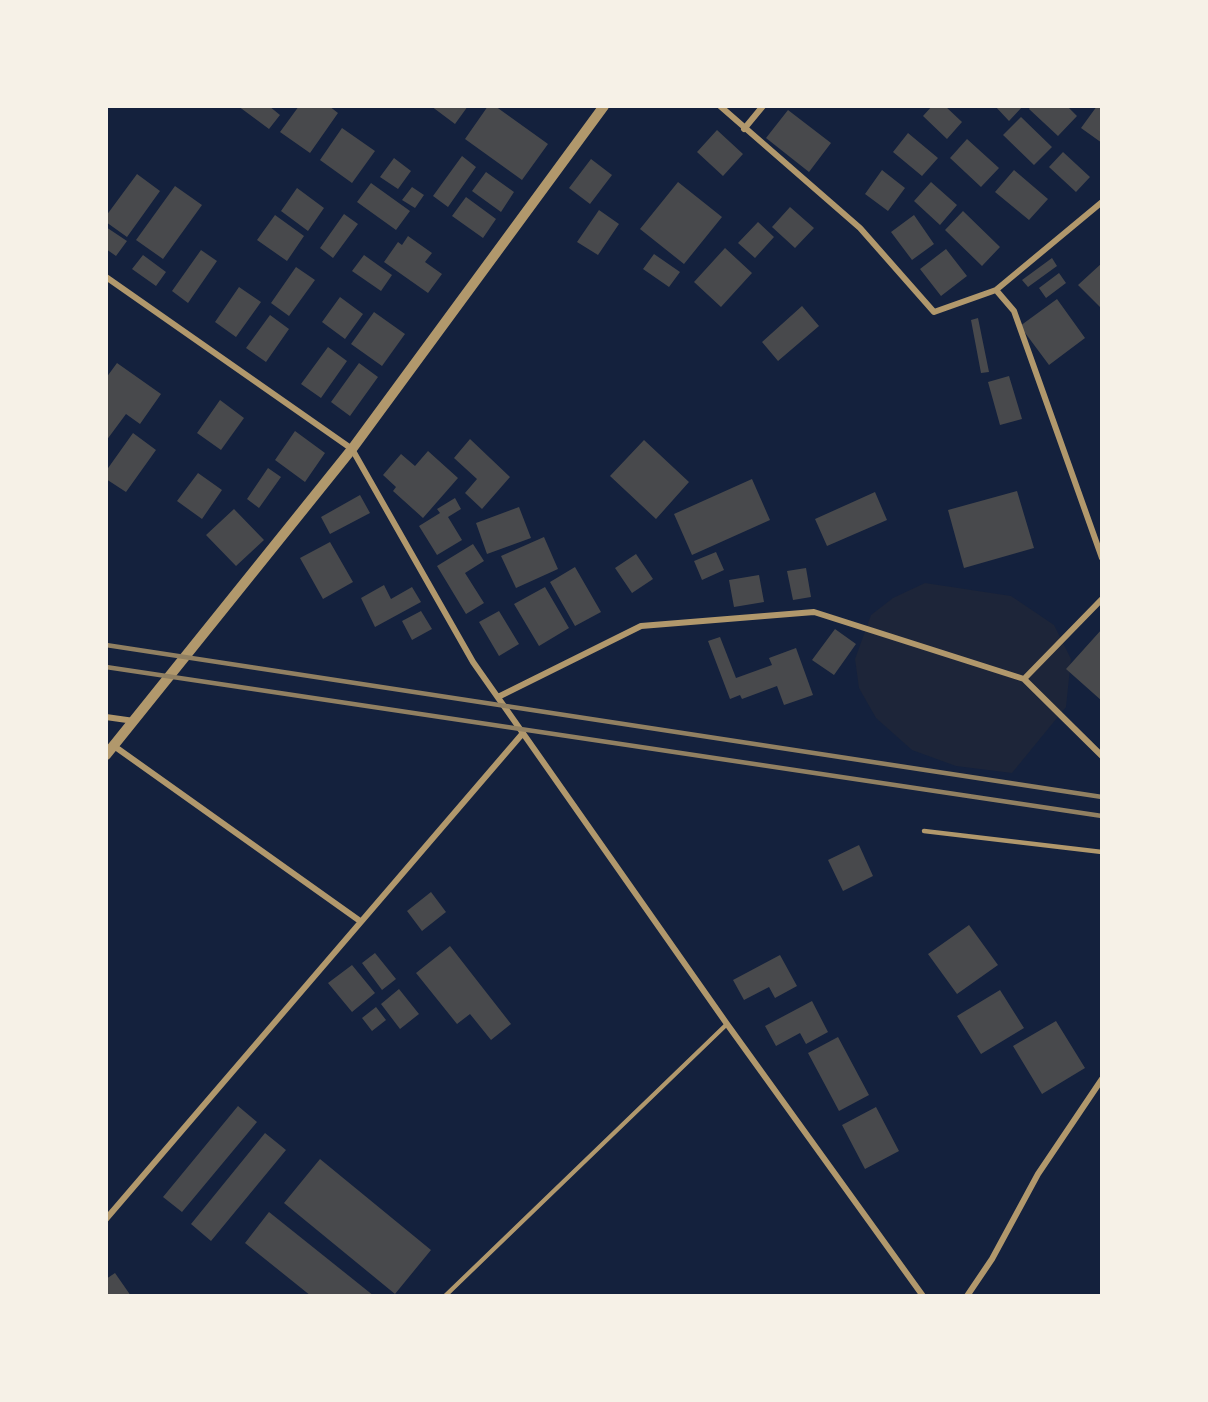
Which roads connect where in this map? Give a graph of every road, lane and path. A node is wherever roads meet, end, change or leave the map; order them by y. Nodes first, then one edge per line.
1 (604, 106) edge
2 (720, 106) edge
3 (763, 106) edge
4 (744, 129) junction
5 (1101, 202) edge
6 (106, 277) edge
7 (996, 290) junction
8 (352, 449) junction
9 (1101, 558) edge
10 (1101, 599) edge
11 (1024, 679) junction
12 (498, 697) junction
13 (106, 717) edge
14 (134, 721) junction
15 (523, 733) junction
16 (110, 751) edge
17 (1101, 756) edge
18 (924, 831) dead end
19 (1101, 852) edge
20 (360, 921) junction
21 (727, 1023) junction
22 (1101, 1079) edge
23 (106, 1218) edge
24 (445, 1296) edge
25 (922, 1296) edge
26 (967, 1296) edge

1 - 8 street
2 - 4 street
3 - 4 street
4 - 7 street
5 - 7 street
6 - 8 street
7 - 9 street
8 - 12 street
8 - 14 street
10 - 11 street
11 - 12 street
11 - 17 street
12 - 15 street
13 - 14 street
14 - 16 street
15 - 20 street
15 - 21 street
16 - 20 street
18 - 19 lane
20 - 23 street
21 - 24 lane
21 - 25 street
22 - 26 street

